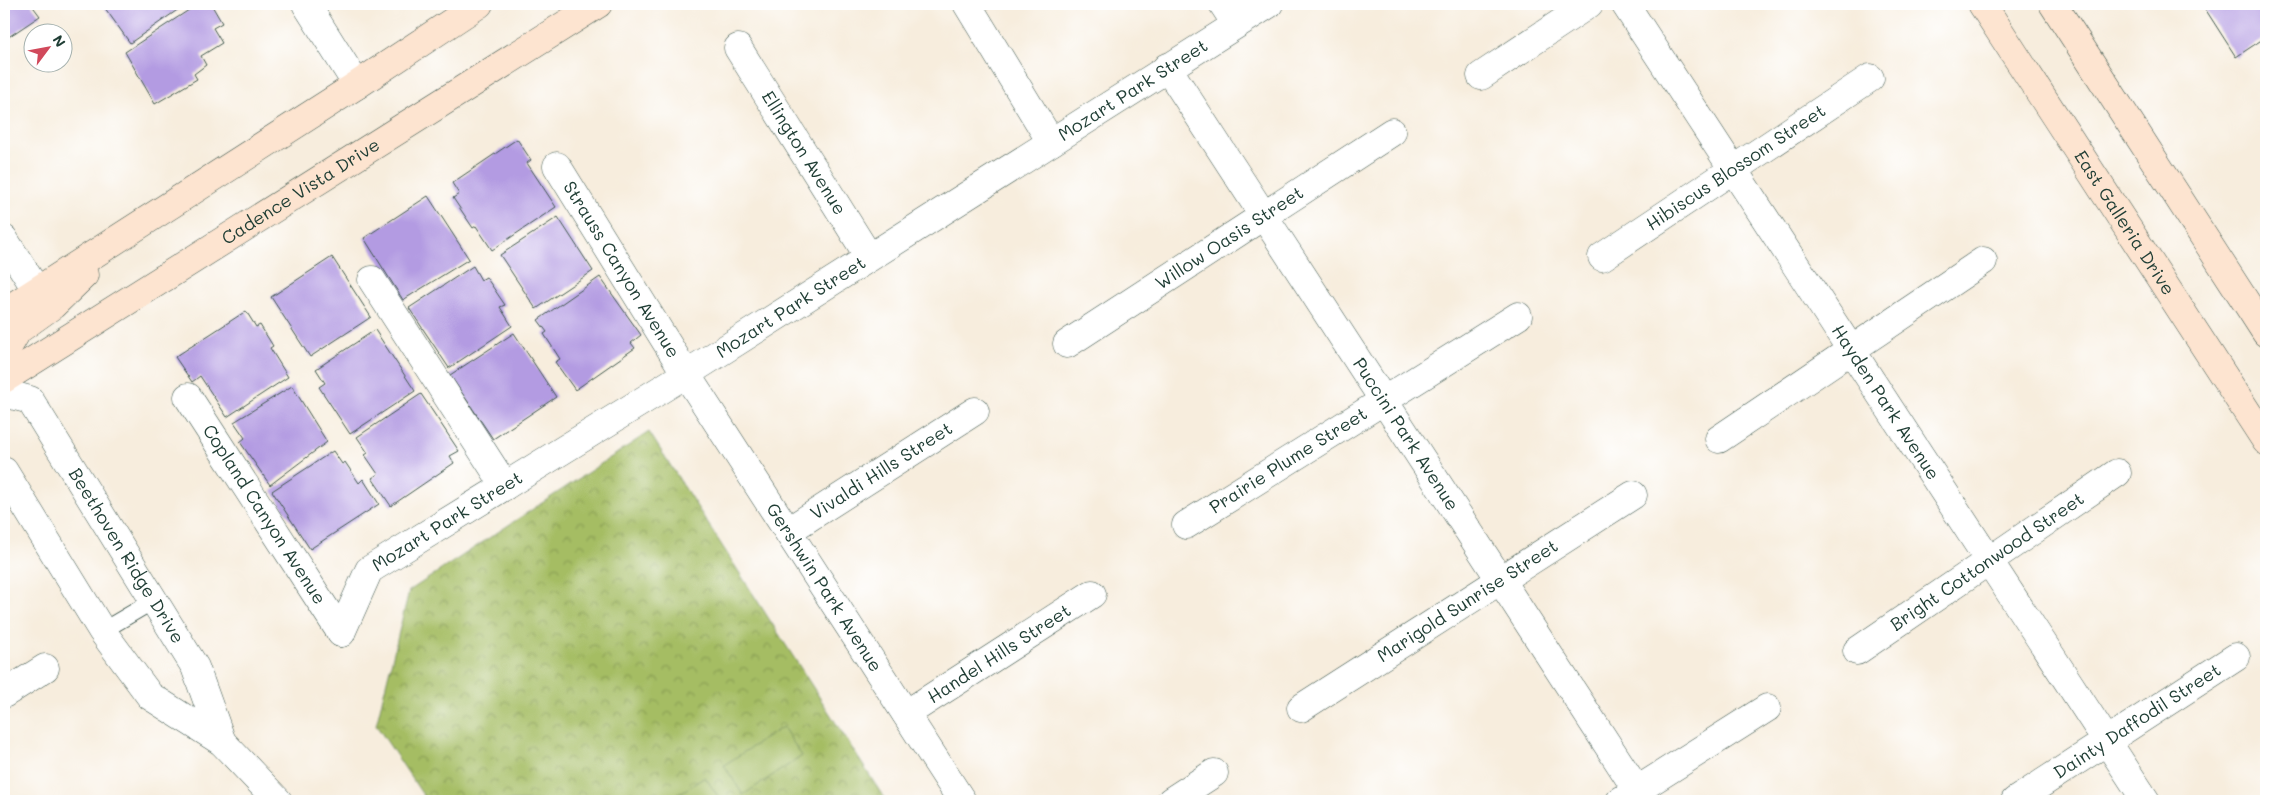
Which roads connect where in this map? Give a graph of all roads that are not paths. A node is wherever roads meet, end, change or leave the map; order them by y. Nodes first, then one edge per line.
1 (306, 4) edge
2 (479, 4) edge
3 (598, 4) edge
4 (967, 4) edge
5 (1269, 4) edge
6 (1589, 4) edge
7 (1625, 4) edge
8 (1982, 4) edge
9 (2053, 4) edge
10 (1230, 14) edge
11 (738, 48) dead end
12 (1166, 67) junction
13 (1481, 76) dead end
14 (1870, 78) dead end
15 (357, 86) junction
16 (1392, 132) dead end
17 (1051, 142) junction
18 (558, 166) dead end
19 (1734, 169) junction
20 (1263, 216) junction
21 (124, 235) junction
22 (4, 239) edge
23 (869, 257) junction
24 (1602, 257) dead end
25 (1983, 261) dead end
26 (372, 280) dead end
27 (37, 291) junction
28 (4, 312) edge
29 (1518, 316) dead end
30 (2266, 333) edge
31 (1067, 344) dead end
32 (1852, 350) junction
33 (4, 354) edge
34 (686, 374) junction
35 (4, 379) edge
36 (4, 394) edge
37 (188, 397) dead end
38 (1384, 401) junction
39 (975, 411) dead end
40 (1719, 439) dead end
41 (2266, 441) edge
42 (4, 471) edge
43 (2117, 473) dead end
44 (505, 486) junction
45 (1633, 494) dead end
46 (1186, 526) dead end
47 (788, 531) junction
48 (1989, 560) junction
49 (1500, 580) junction
50 (1092, 594) dead end
51 (153, 600) junction
52 (102, 631) junction
53 (340, 633) joint
54 (1857, 650) dead end
55 (2236, 657) dead end
56 (45, 668) dead end
57 (4, 694) edge
58 (1301, 708) dead end
59 (1767, 708) dead end
60 (906, 714) junction
61 (2107, 741) junction
62 (222, 742) junction
63 (1214, 773) dead end
64 (1634, 798) edge
65 (278, 801) edge
66 (962, 801) edge
67 (1171, 801) edge
68 (2015, 801) edge
69 (2146, 801) edge

1 - 15 street
2 - 15 street
3 - 35 street, Cadence Vista Drive
4 - 17 street
5 - 10 street, Mozart Park Street
6 - 13 street
7 - 19 street, Hayden Park Avenue
8 - 41 street, East Galleria Drive
9 - 30 street
10 - 12 street, Mozart Park Street
11 - 23 street, Ellington Avenue
12 - 17 street, Mozart Park Street
12 - 20 street, Puccini Park Avenue
14 - 19 street, Hibiscus Blossom Street
15 - 21 street
16 - 20 street, Willow Oasis Street
17 - 23 street, Mozart Park Street
18 - 34 street, Strauss Canyon Avenue
19 - 24 street, Hibiscus Blossom Street
19 - 32 street, Hayden Park Avenue
20 - 31 street, Willow Oasis Street
20 - 38 street, Puccini Park Avenue
21 - 27 street
21 - 33 street
22 - 27 street
23 - 34 street, Mozart Park Street
25 - 32 street
26 - 44 street
27 - 28 street
29 - 38 street, Prairie Plume Street
32 - 40 street
32 - 48 street, Hayden Park Avenue
34 - 44 street, Mozart Park Street
34 - 47 street, Gershwin Park Avenue
36 - 51 street, Beethoven Ridge Drive
37 - 53 street, Copland Canyon Avenue
38 - 46 street, Prairie Plume Street
38 - 49 street, Puccini Park Avenue
39 - 47 street, Vivaldi Hills Street
42 - 52 street, Beethoven Ridge Drive
43 - 48 street, Bright Cottonwood Street
44 - 53 street, Mozart Park Street
45 - 49 street, Marigold Sunrise Street
47 - 60 street, Gershwin Park Avenue
48 - 54 street, Bright Cottonwood Street
48 - 61 street, Hayden Park Avenue
49 - 58 street, Marigold Sunrise Street
49 - 64 street, Puccini Park Avenue
50 - 60 street, Handel Hills Street
51 - 52 lane
51 - 62 street, Beethoven Ridge Drive
52 - 62 street, Beethoven Ridge Drive
55 - 61 street, Dainty Daffodil Street
56 - 57 street
59 - 64 street
60 - 66 street, Gershwin Park Avenue
61 - 68 street, Dainty Daffodil Street
61 - 69 street, Hayden Park Avenue
62 - 65 street, Beethoven Ridge Drive
63 - 67 street

